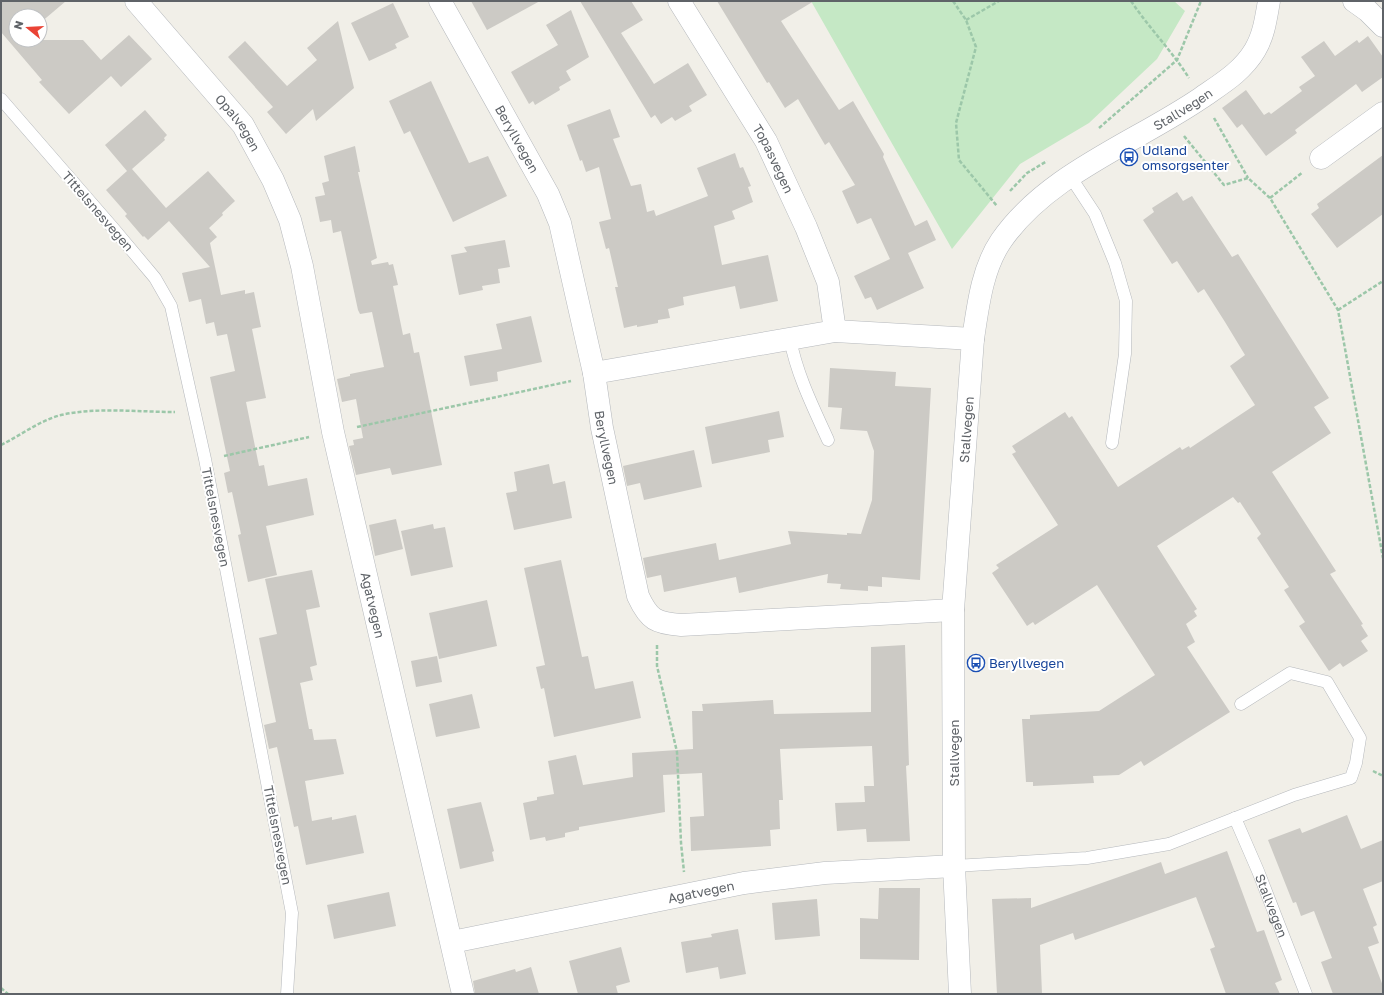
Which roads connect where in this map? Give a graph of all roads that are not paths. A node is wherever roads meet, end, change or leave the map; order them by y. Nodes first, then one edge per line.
1 (136, 1) edge
2 (440, 1) edge
3 (679, 1) edge
4 (1268, 1) edge
5 (1354, 1) edge
6 (1383, 26) edge
7 (1, 99) edge
8 (1383, 113) edge
9 (1321, 158) road end
10 (1070, 176) junction
11 (302, 266) joint
12 (835, 331) junction
13 (790, 339) junction
14 (973, 339) junction
15 (594, 373) junction
16 (828, 440) dead end
17 (1112, 443) dead end
18 (953, 610) junction
19 (1241, 704) dead end
20 (1235, 818) junction
21 (954, 866) junction
22 (452, 942) junction
23 (286, 994) edge
24 (463, 994) edge
25 (960, 994) edge
26 (1306, 994) edge

1 - 11 street, Opalvegen
2 - 15 street, Beryllvegen
3 - 12 street, Topasvegen
4 - 10 street, Stallvegen
5 - 6 street
7 - 23 lane, Tittelsnesvegen
8 - 9 street
10 - 14 street, Stallvegen
10 - 17 lane
11 - 22 street, Agatvegen
12 - 13 street
12 - 14 street
13 - 15 street
13 - 16 lane
14 - 18 street, Stallvegen
15 - 18 street, Beryllvegen
18 - 21 street, Stallvegen
19 - 20 lane
20 - 21 lane
20 - 26 lane, Stallvegen
21 - 22 street, Agatvegen
21 - 25 street, Stallvegen
22 - 24 street, Agatvegen

